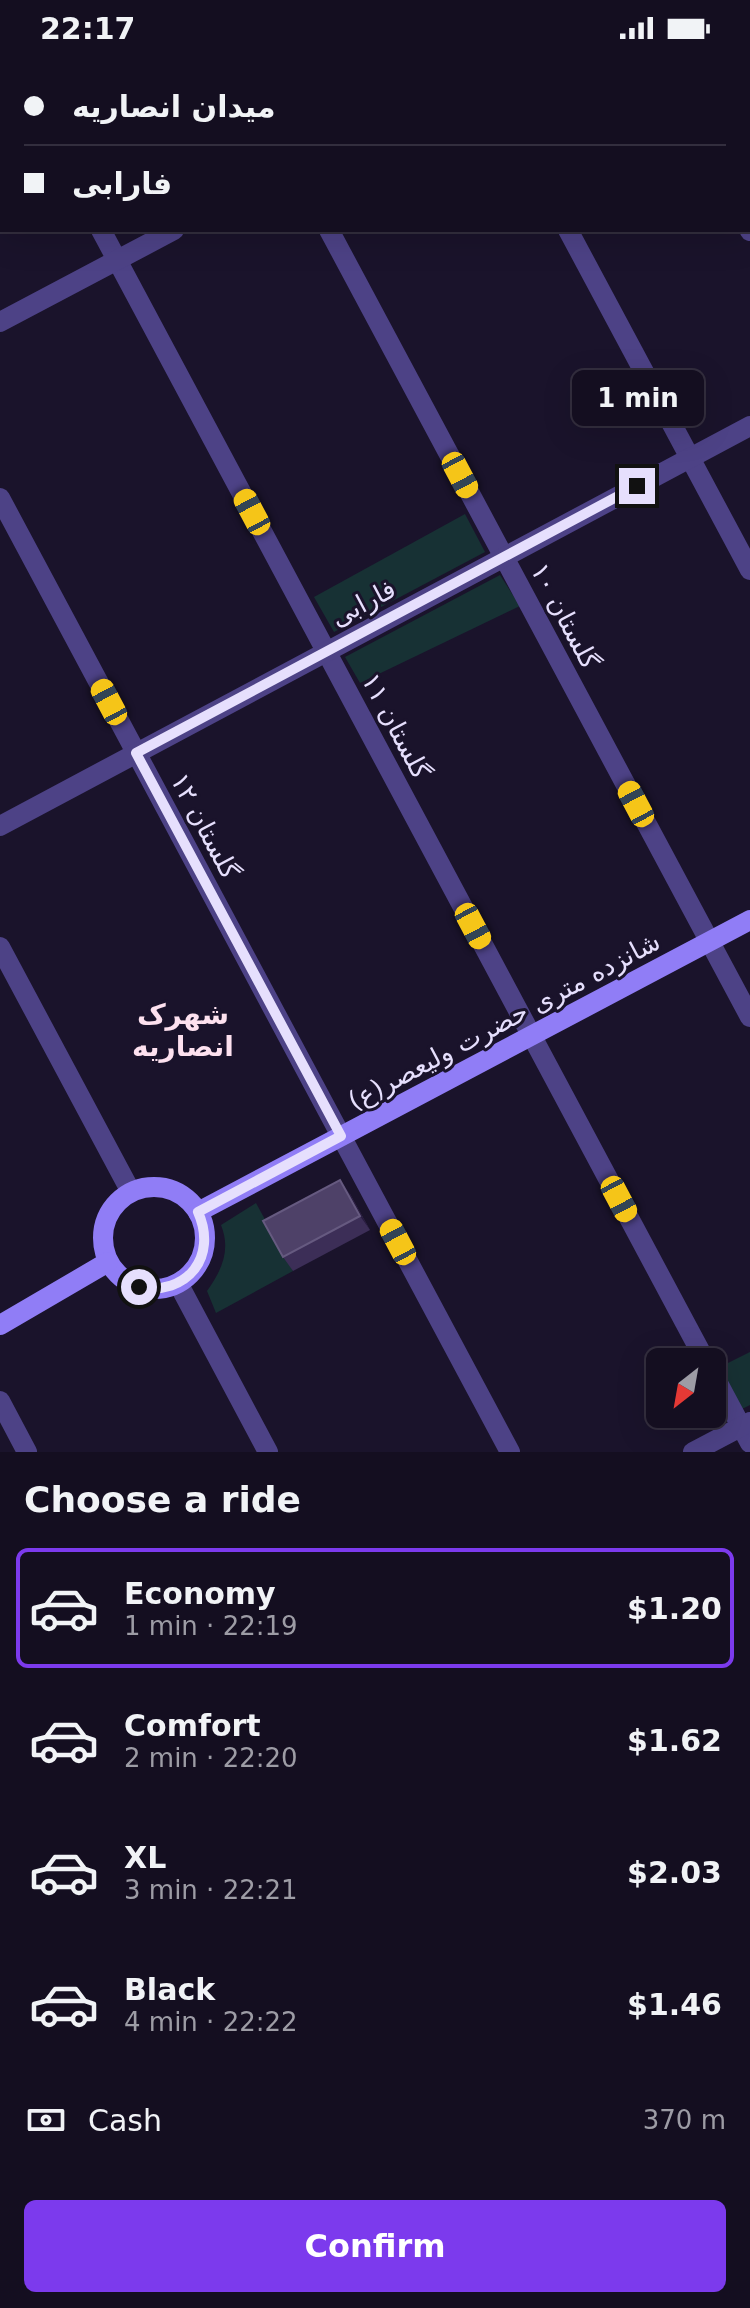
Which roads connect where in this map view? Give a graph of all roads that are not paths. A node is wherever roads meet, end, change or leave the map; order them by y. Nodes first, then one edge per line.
1 (102, 232) edge
2 (170, 232) edge
3 (330, 232) edge
4 (569, 232) edge
5 (117, 260) junction
6 (0, 322) edge
7 (750, 426) edge
8 (690, 458) junction
9 (0, 498) edge
10 (504, 557) junction
11 (750, 570) edge
12 (326, 652) junction
13 (136, 753) junction
14 (0, 826) edge
15 (750, 920) edge
16 (709, 941) junction
17 (0, 947) edge
18 (750, 1017) edge
19 (532, 1035) junction
20 (341, 1136) junction
21 (131, 1192) junction
22 (198, 1212) junction
23 (108, 1262) junction
24 (178, 1283) junction
25 (0, 1325) edge
26 (699, 1348) edge
27 (726, 1395) edge
28 (0, 1401) edge
29 (747, 1430) edge
30 (27, 1452) edge
31 (268, 1452) edge
32 (510, 1452) edge
33 (693, 1452) edge

1 - 5 street, گلستان ۱۱
2 - 5 street
3 - 10 street, گلستان ۱۰
4 - 8 street
5 - 6 street
5 - 12 street, گلستان ۱۱
7 - 8 street, فارابی
8 - 10 street, فارابی
8 - 11 street
9 - 13 street, گلستان ۱۲
10 - 12 street, فارابی
10 - 16 street, گلستان ۱۰
12 - 13 street, فارابی
12 - 19 street, گلستان ۱۱
13 - 14 street, فارابی
13 - 20 street, گلستان ۱۲
15 - 16 main road, شانزده متری حضرت ولیعصر(ع)
16 - 18 street, گلستان ۱۰
16 - 19 main road, شانزده متری حضرت ولیعصر(ع)
17 - 21 street
19 - 20 main road, شانزده متری حضرت ولیعصر(ع)
19 - 26 street, گلستان ۱۱
20 - 22 main road, شانزده متری حضرت ولیعصر(ع)
20 - 32 street, گلستان ۱۲
21 - 22 main road
21 - 23 main road
22 - 24 main road
23 - 24 main road
23 - 25 main road
24 - 31 street
27 - 29 street
28 - 30 street
29 - 33 street

